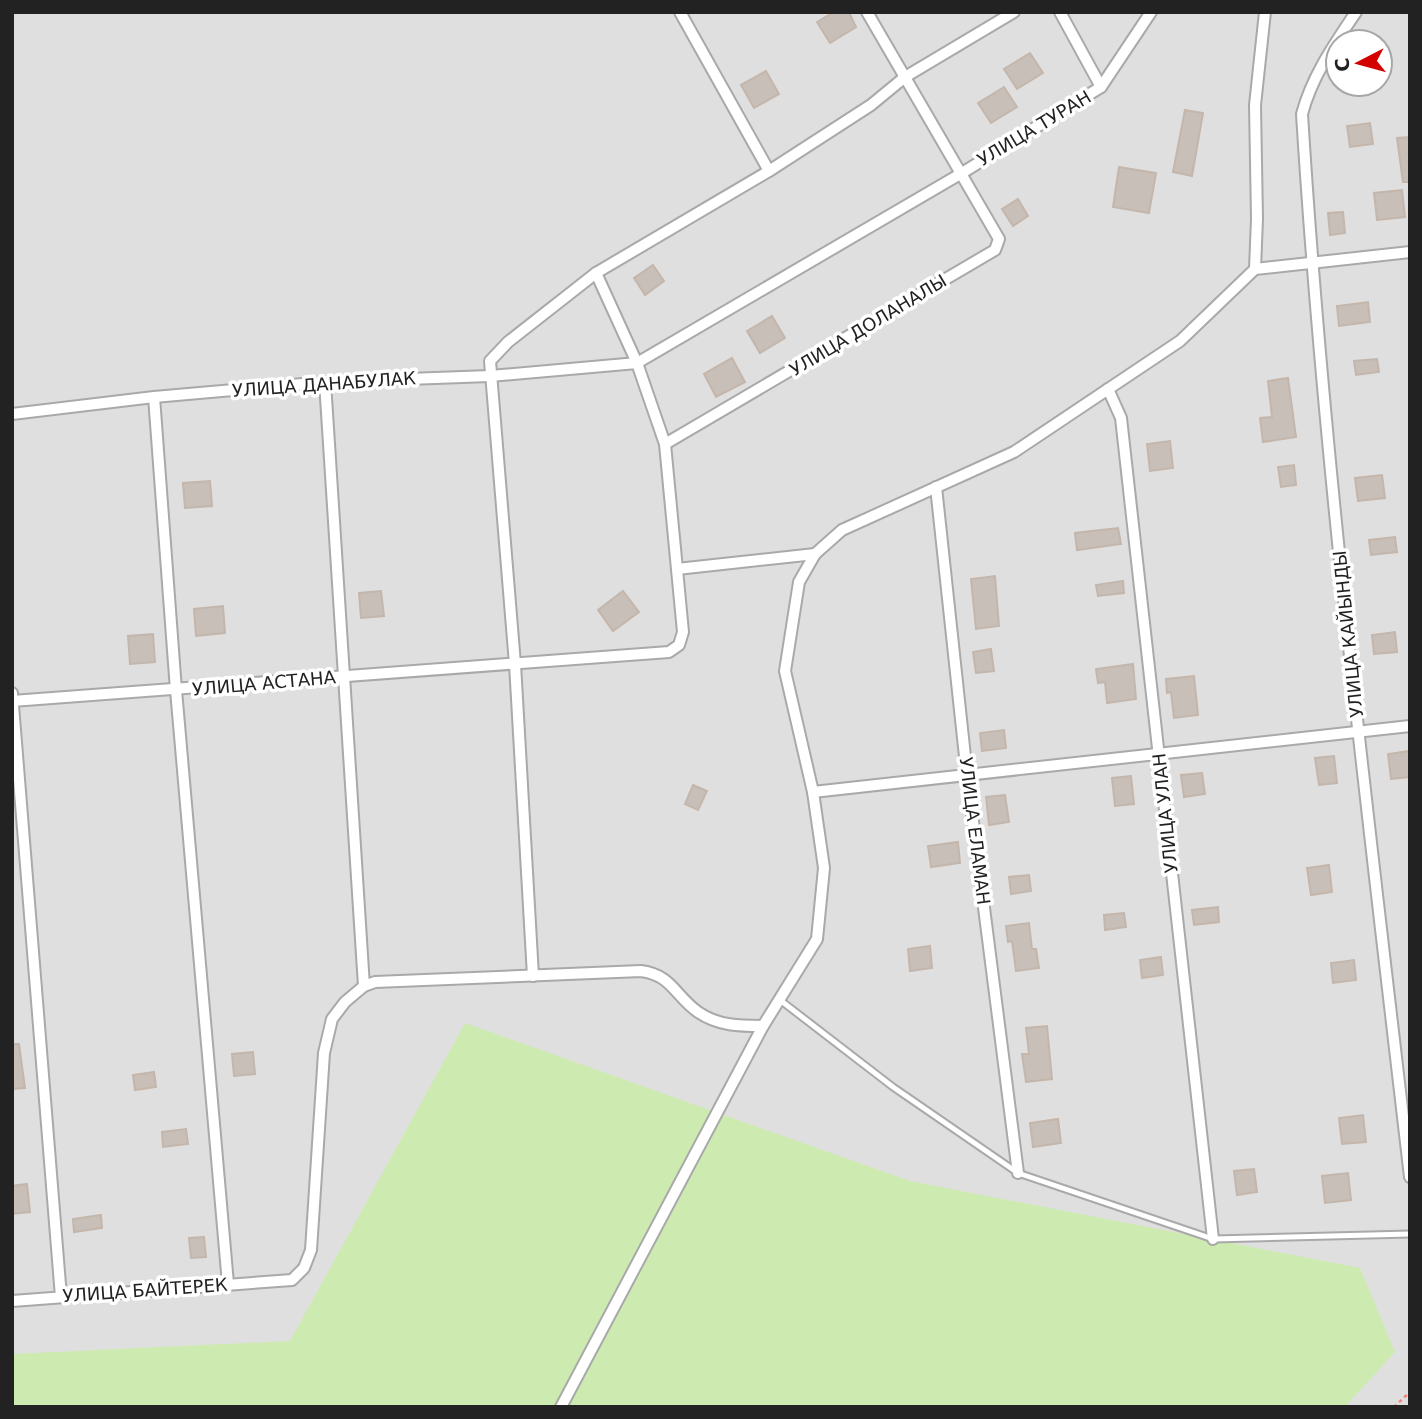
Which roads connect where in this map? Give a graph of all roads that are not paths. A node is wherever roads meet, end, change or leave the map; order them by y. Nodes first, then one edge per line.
1 (680, 12) edge
2 (867, 12) edge
3 (1014, 12) edge
4 (1060, 12) edge
5 (1151, 12) edge
6 (1265, 12) edge
7 (1356, 12) edge
8 (905, 77) junction
9 (1101, 88) junction
10 (769, 171) junction
11 (962, 173) junction
12 (1410, 252) edge
13 (1311, 263) junction
14 (1255, 269) junction
15 (596, 273) junction
16 (637, 363) junction
17 (490, 376) junction
18 (325, 382) junction
19 (1108, 389) junction
20 (154, 397) junction
21 (12, 414) edge
22 (665, 444) junction
23 (936, 487) junction
24 (815, 554) junction
25 (677, 569) junction
26 (515, 664) junction
27 (346, 677) junction
28 (176, 690) junction
29 (12, 693) edge
30 (13, 701) edge
31 (1410, 726) edge
32 (1358, 732) junction
33 (1158, 754) junction
34 (967, 775) junction
35 (813, 792) junction
36 (533, 976) junction
37 (364, 986) junction
38 (780, 999) junction
39 (762, 1026) junction
40 (1018, 1173) junction
41 (1410, 1177) edge
42 (1410, 1234) edge
43 (1213, 1239) junction
44 (228, 1284) junction
45 (61, 1297) junction
46 (12, 1301) edge
47 (561, 1407) edge

1 - 10 street
2 - 8 street, УЛИЦА ДОЛАНАЛЫ
3 - 8 street
4 - 9 street
5 - 9 street, УЛИЦА ТУРАН
6 - 14 street
7 - 13 street, УЛИЦА КАЙЫНДЫ
8 - 10 street
8 - 11 street, УЛИЦА ДОЛАНАЛЫ
9 - 11 street, УЛИЦА ТУРАН
10 - 15 street
11 - 16 street, УЛИЦА ТУРАН
11 - 22 street, УЛИЦА ДОЛАНАЛЫ
12 - 13 street
13 - 14 street
13 - 32 street, УЛИЦА КАЙЫНДЫ
14 - 19 street
15 - 16 street
15 - 17 street
16 - 17 street, УЛИЦА ДАНАБУЛАК
16 - 22 street
17 - 18 street, УЛИЦА ДАНАБУЛАК
17 - 26 street
18 - 20 street, УЛИЦА ДАНАБУЛАК
18 - 27 street
19 - 23 street
19 - 33 street, УЛИЦА УЛАН
20 - 21 street, УЛИЦА ДАНАБУЛАК
20 - 28 street
22 - 25 street
23 - 24 street
23 - 34 street, УЛИЦА ЕЛАМАН
24 - 25 street
24 - 35 street
25 - 26 street, УЛИЦА АСТАНА
26 - 27 street, УЛИЦА АСТАНА
26 - 36 street
27 - 28 street, УЛИЦА АСТАНА
27 - 37 street
28 - 30 street, УЛИЦА АСТАНА
28 - 44 street
29 - 30 street
30 - 45 street
31 - 32 street
32 - 33 street
32 - 41 street, УЛИЦА КАЙЫНДЫ
33 - 34 street
33 - 43 street, УЛИЦА УЛАН
34 - 35 street
34 - 40 street, УЛИЦА ЕЛАМАН
35 - 38 street
36 - 37 street
36 - 39 street
37 - 44 street, УЛИЦА БАЙТЕРЕК
38 - 39 street
38 - 40 lane
39 - 47 street
40 - 43 lane
42 - 43 lane
44 - 45 street, УЛИЦА БАЙТЕРЕК
45 - 46 street, УЛИЦА БАЙТЕРЕК

